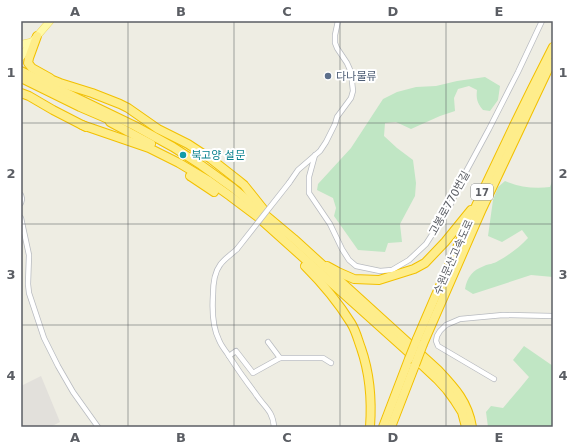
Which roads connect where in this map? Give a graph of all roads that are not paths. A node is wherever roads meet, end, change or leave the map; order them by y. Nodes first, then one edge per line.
1 (50, 21) edge
2 (338, 21) edge
3 (542, 21) edge
4 (35, 39) junction
5 (21, 45) edge
6 (553, 47) edge
7 (21, 58) edge
8 (553, 58) edge
9 (21, 66) edge
10 (21, 71) edge
11 (21, 78) edge
12 (60, 83) junction
13 (24, 93) edge
14 (82, 104) junction
15 (92, 112) junction
16 (82, 125) junction
17 (315, 155) junction
18 (21, 195) edge
19 (230, 196) junction
20 (478, 201) junction
21 (21, 203) edge
22 (245, 208) junction
23 (21, 218) edge
24 (274, 223) junction
25 (266, 225) junction
26 (294, 240) junction
27 (553, 316) edge
28 (268, 342) dead end
29 (420, 342) junction
30 (229, 356) junction
31 (280, 358) junction
32 (412, 362) junction
33 (332, 363) dead end
34 (494, 379) dead end
35 (98, 427) edge
36 (274, 427) edge
37 (370, 427) edge
38 (383, 427) edge
39 (392, 427) edge
40 (466, 427) edge
41 (472, 427) edge

1 - 4 main road
2 - 17 street
3 - 17 street, 고봉로770번길
4 - 5 main road
4 - 7 main road
4 - 12 highway
6 - 20 highway, 수원문산고속도로 / 17
8 - 29 highway, 수원문산고속도로 / 17
9 - 12 highway
10 - 14 highway
11 - 14 highway
12 - 24 highway
13 - 16 highway
14 - 15 highway
14 - 24 highway
15 - 19 highway
15 - 22 highway
16 - 19 highway
16 - 22 highway
17 - 30 street, bridge
18 - 21 street
19 - 22 highway
20 - 26 highway
20 - 29 highway, 수원문산고속도로 / 17
22 - 25 highway
23 - 35 street
24 - 26 highway
25 - 37 highway
25 - 40 highway
26 - 41 highway
27 - 34 street
28 - 31 street
29 - 32 highway, 수원문산고속도로 / 17, bridge
30 - 31 street
30 - 36 street
31 - 33 street
32 - 38 highway, 수원문산고속도로 / 17
32 - 39 highway, 수원문산고속도로 / 17

